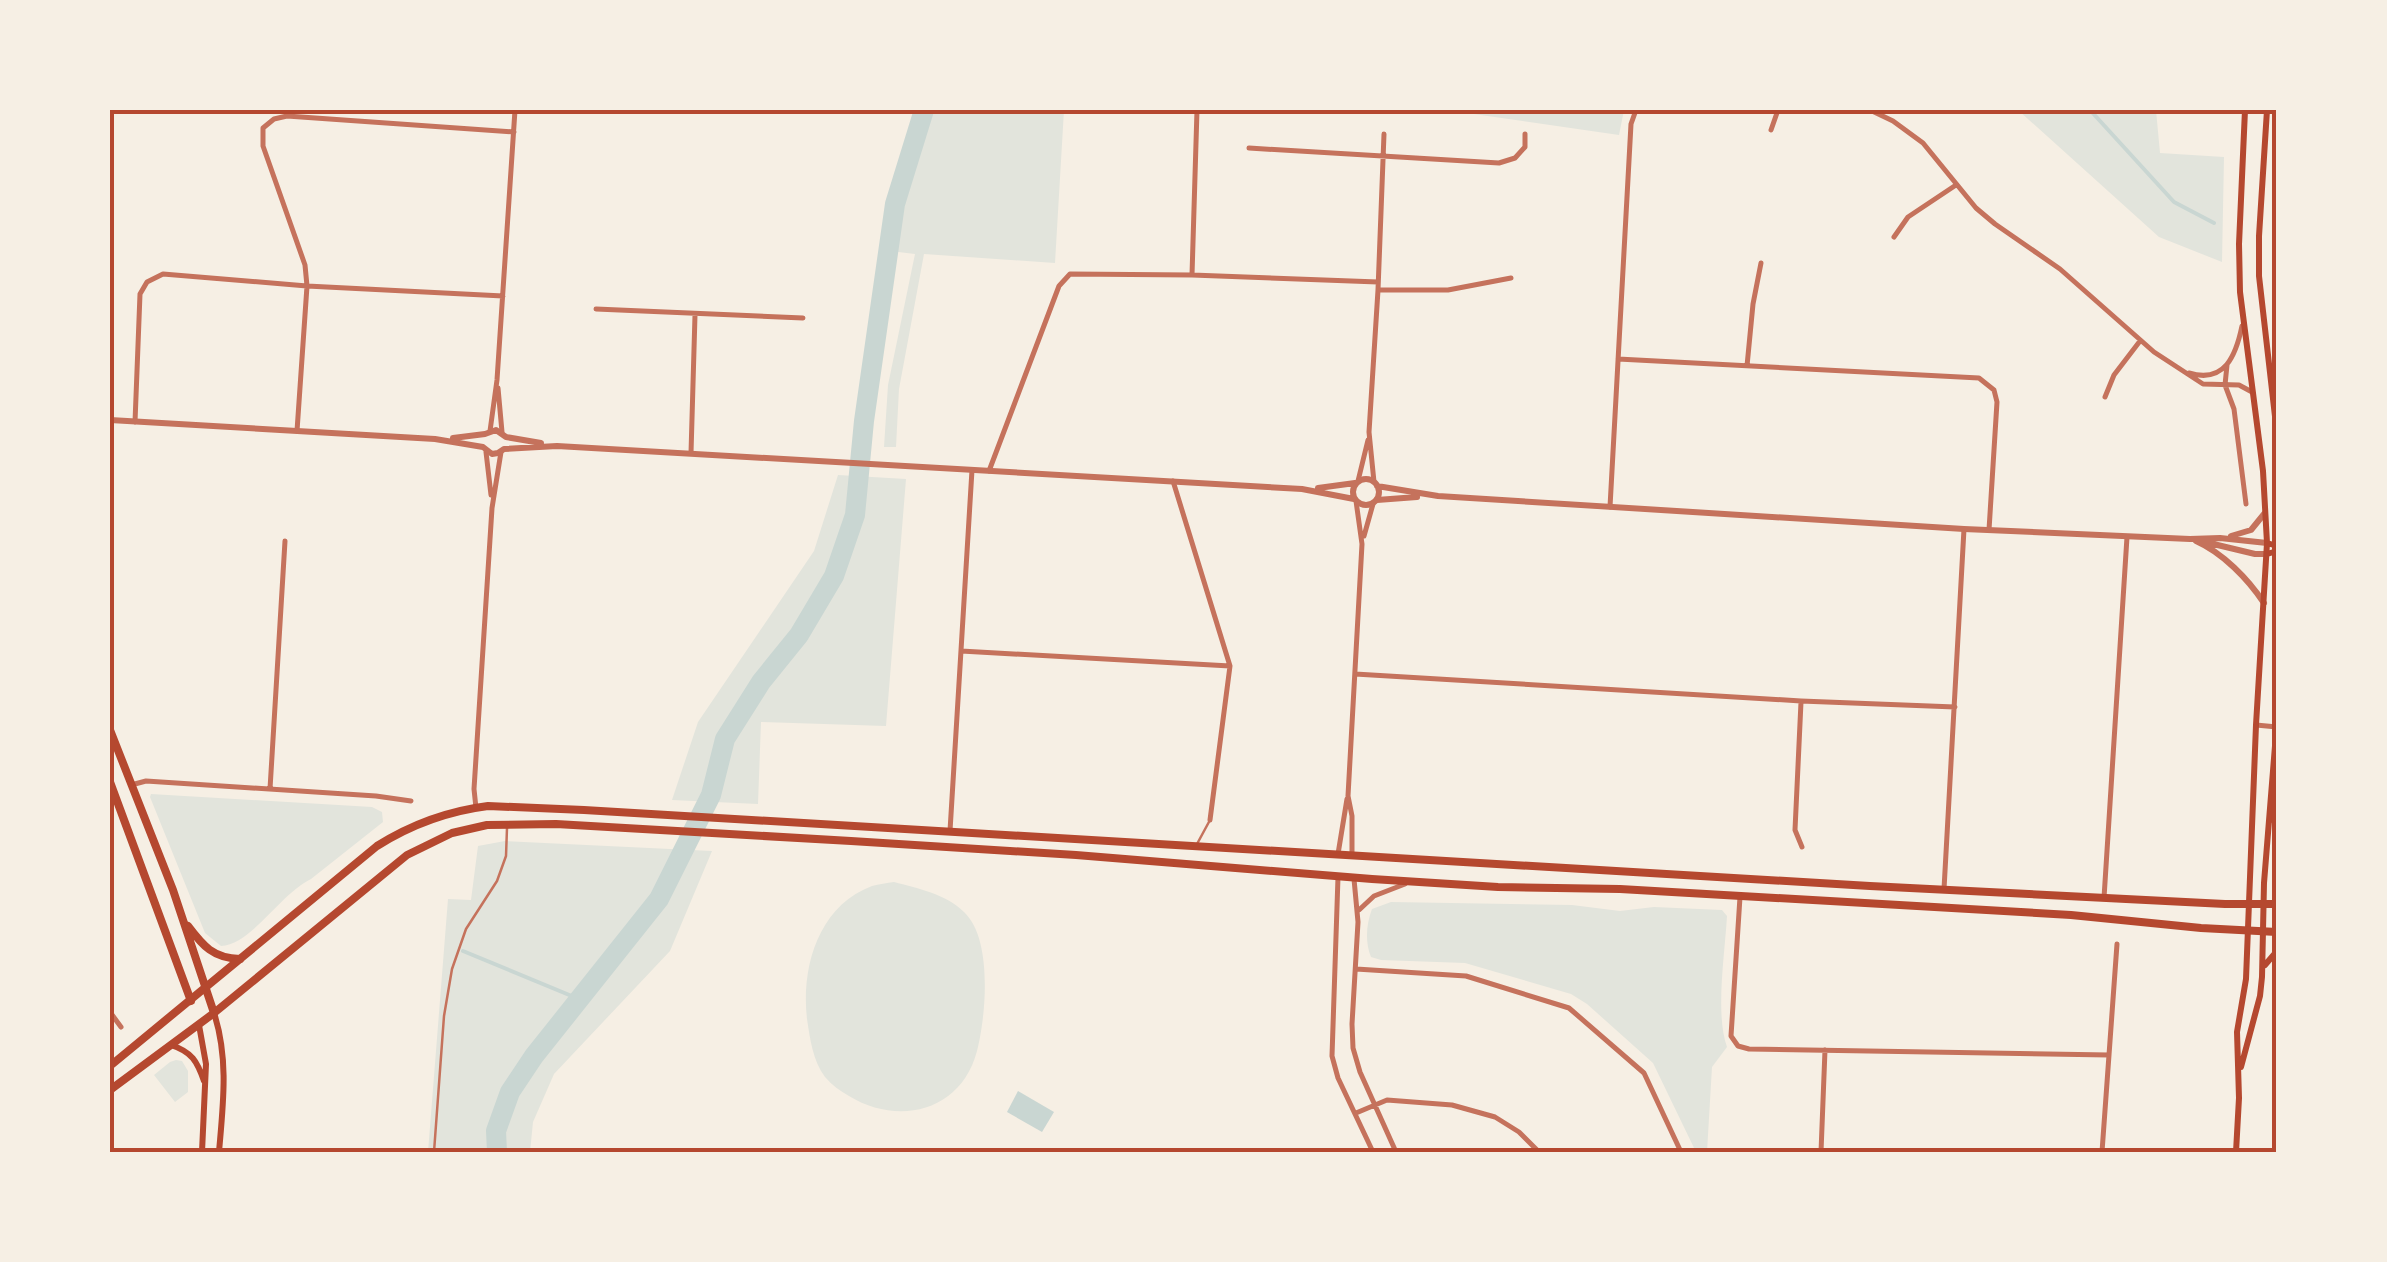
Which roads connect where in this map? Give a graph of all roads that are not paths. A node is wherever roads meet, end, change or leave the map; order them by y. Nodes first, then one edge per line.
1 (515, 110) edge
2 (1198, 110) edge
3 (1636, 110) edge
4 (1778, 110) edge
5 (1870, 110) edge
6 (2245, 110) edge
7 (2267, 110) edge
8 (1771, 130) dead end
9 (514, 132) junction
10 (1384, 134) dead end
11 (1525, 134) dead end
12 (1249, 148) dead end
13 (1382, 156) junction
14 (1956, 186) junction
15 (1894, 237) dead end
16 (1761, 263) dead end
17 (1192, 275) junction
18 (1510, 278) dead end
19 (307, 286) junction
20 (1378, 286) junction
21 (504, 296) junction
22 (596, 309) dead end
23 (695, 314) junction
24 (803, 318) dead end
25 (2242, 322) junction
26 (2140, 341) junction
27 (1618, 359) junction
28 (2227, 365) junction
29 (1747, 366) junction
30 (2182, 370) junction
31 (497, 380) junction
32 (2225, 385) junction
33 (2252, 392) junction
34 (2105, 397) dead end
35 (110, 420) edge
36 (135, 422) junction
37 (297, 431) junction
38 (487, 432) junction
39 (1369, 432) junction
40 (504, 434) junction
41 (2277, 434) edge
42 (435, 439) junction
43 (557, 446) junction
44 (484, 449) junction
45 (503, 450) junction
46 (691, 453) junction
47 (972, 470) junction
48 (989, 471) junction
49 (1173, 481) junction
50 (1357, 482) junction
51 (1376, 484) junction
52 (1302, 489) junction
53 (1438, 496) junction
54 (1355, 500) junction
55 (1375, 502) junction
56 (2246, 504) dead end
57 (1610, 507) junction
58 (492, 508) junction
59 (2266, 511) junction
60 (1964, 530) junction
61 (1988, 530) junction
62 (2127, 536) junction
63 (2220, 538) junction
64 (2190, 539) junction
65 (284, 540) dead end
66 (2268, 543) junction
67 (1362, 544) junction
68 (2277, 549) edge
69 (2267, 554) junction
70 (2265, 604) junction
71 (962, 651) junction
72 (1230, 666) junction
73 (1355, 674) junction
74 (1801, 701) junction
75 (1955, 707) junction
76 (2256, 725) junction
77 (2277, 725) edge
78 (110, 730) edge
79 (110, 782) edge
80 (131, 784) junction
81 (270, 789) junction
82 (1348, 796) junction
83 (2272, 798) junction
84 (411, 802) dead end
85 (476, 808) junction
86 (1210, 820) joint
87 (507, 824) junction
88 (950, 831) junction
89 (2277, 836) edge
90 (1196, 845) junction
91 (1802, 847) dead end
92 (1338, 854) junction
93 (1352, 855) junction
94 (1338, 877) junction
95 (1354, 878) junction
96 (1413, 882) junction
97 (1944, 889) junction
98 (1740, 896) junction
99 (2104, 898) junction
100 (2247, 904) junction
101 (2263, 904) junction
102 (2277, 904) edge
103 (1358, 912) junction
104 (182, 918) junction
105 (2246, 931) junction
106 (2264, 932) junction
107 (2277, 932) edge
108 (2118, 944) dead end
109 (2277, 951) edge
110 (240, 959) junction
111 (2263, 968) junction
112 (1356, 969) junction
113 (206, 989) junction
114 (191, 1001) junction
115 (110, 1012) edge
116 (214, 1013) junction
117 (199, 1025) junction
118 (121, 1026) dead end
119 (171, 1044) junction
120 (1825, 1050) junction
121 (2110, 1055) junction
122 (110, 1066) edge
123 (2240, 1073) junction
124 (206, 1087) junction
125 (110, 1090) edge
126 (1375, 1103) junction
127 (1356, 1113) junction
128 (202, 1152) edge
129 (219, 1152) edge
130 (434, 1152) edge
131 (1373, 1152) edge
132 (1396, 1152) edge
133 (1539, 1152) edge
134 (1681, 1152) edge
135 (1821, 1152) edge
136 (2102, 1152) edge
137 (2236, 1152) edge

1 - 9 street
2 - 17 street
3 - 27 street
4 - 8 street
5 - 14 street
6 - 25 main road
7 - 41 main road
9 - 19 street
9 - 21 street
10 - 13 street
11 - 13 street
12 - 13 street
13 - 20 street
14 - 15 street
14 - 26 street
16 - 29 street
17 - 20 street
17 - 48 street
18 - 20 street
19 - 21 street
19 - 36 street
19 - 37 street
20 - 39 street
21 - 31 street
22 - 23 street
23 - 24 street
23 - 46 street
25 - 28 street
25 - 33 main road
26 - 30 street
26 - 34 street
27 - 29 street
27 - 57 street
28 - 30 street
28 - 32 street
29 - 61 street
30 - 32 street
31 - 38 street
31 - 40 street
32 - 33 street
32 - 56 street
33 - 59 main road
35 - 36 street
36 - 37 street
37 - 42 street
38 - 40 street
38 - 42 street
38 - 44 street
39 - 50 street
39 - 51 street
40 - 43 street
40 - 45 street
42 - 44 street
43 - 45 street
43 - 46 street
44 - 45 street
44 - 58 street
45 - 58 street
46 - 47 street
47 - 48 street
47 - 71 street
48 - 49 street
49 - 52 street
49 - 72 street
50 - 51 street
50 - 52 street
50 - 54 street
51 - 53 street
51 - 55 street
52 - 54 street
53 - 55 street
53 - 57 street
54 - 55 street
54 - 67 street
55 - 67 street
57 - 60 street
58 - 85 street
59 - 63 street
59 - 66 main road
60 - 61 street
60 - 75 street
61 - 62 street
62 - 64 street
62 - 99 street
63 - 64 street
63 - 66 street
64 - 69 street
64 - 70 street
65 - 81 street
66 - 68 main road
66 - 69 main road
67 - 73 street
68 - 69 main road
69 - 70 main road
70 - 76 main road
71 - 72 street
71 - 88 street
72 - 86 street
73 - 74 street
73 - 82 street
74 - 75 street
74 - 91 street
75 - 97 street
76 - 77 street
76 - 100 main road
77 - 83 main road
78 - 80 main road
79 - 114 main road
80 - 81 street
80 - 104 main road
81 - 84 street
82 - 92 street
82 - 93 street
83 - 89 main road
83 - 101 main road
85 - 88 main road
85 - 110 main road
86 - 90 lane
87 - 94 main road
87 - 116 main road
87 - 130 lane
88 - 90 main road
90 - 92 main road
92 - 93 main road
92 - 94 main road
93 - 95 main road
93 - 97 main road
94 - 95 main road
94 - 127 street
95 - 96 main road
95 - 103 street
96 - 98 main road
96 - 103 street
97 - 99 main road
98 - 105 main road
98 - 120 street
99 - 100 main road
100 - 101 main road
100 - 105 main road
101 - 102 main road
101 - 106 main road
103 - 112 street
104 - 110 main road
104 - 113 main road
105 - 106 main road
105 - 123 main road
106 - 107 main road
106 - 111 main road
108 - 121 street
109 - 111 main road
110 - 113 main road
111 - 123 main road
112 - 126 street
112 - 134 street
113 - 114 main road
113 - 116 main road
114 - 117 main road
114 - 122 main road
115 - 118 street
116 - 117 main road
116 - 129 main road
117 - 119 main road
117 - 124 main road
119 - 124 main road
119 - 125 main road
120 - 121 street
120 - 135 street
121 - 136 street
123 - 137 main road
124 - 128 main road
126 - 127 street
126 - 132 street
126 - 133 street
127 - 131 street

